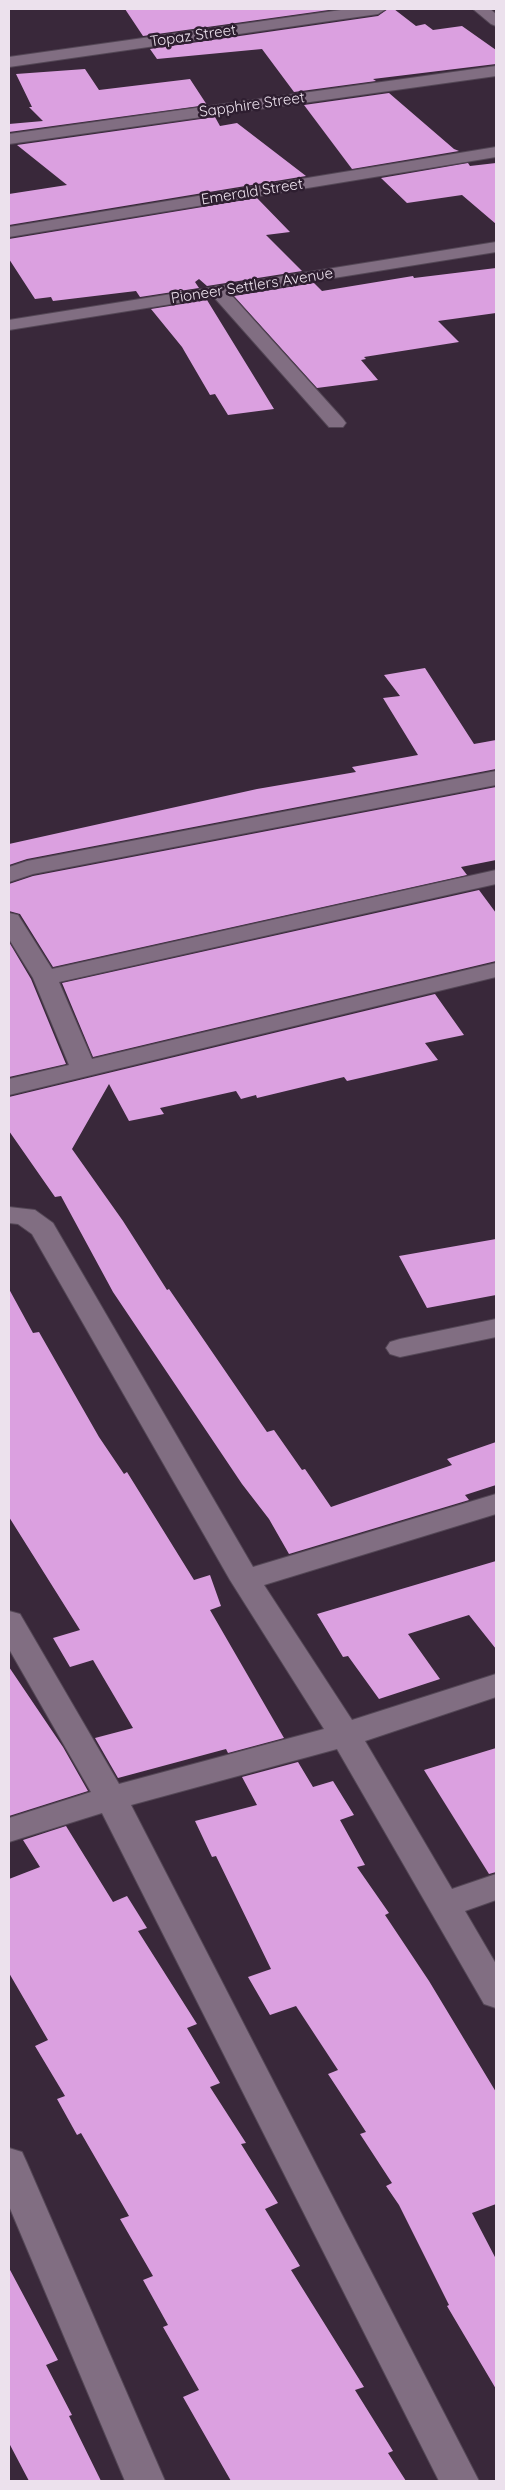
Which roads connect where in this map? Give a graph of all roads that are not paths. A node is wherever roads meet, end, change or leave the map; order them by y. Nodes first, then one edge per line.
1 (378, 9) edge
2 (481, 9) edge
3 (496, 20) edge
4 (9, 62) edge
5 (496, 71) edge
6 (9, 139) edge
7 (496, 152) edge
8 (9, 232) edge
9 (496, 247) edge
10 (218, 291) junction
11 (9, 325) edge
12 (336, 423) dead end
13 (496, 778) edge
14 (9, 875) edge
15 (496, 877) edge
16 (9, 920) edge
17 (496, 970) edge
18 (45, 978) junction
19 (83, 1068) junction
20 (9, 1087) edge
21 (9, 1215) edge
22 (496, 1328) edge
23 (400, 1348) dead end
24 (496, 1504) edge
25 (244, 1580) junction
26 (9, 1622) edge
27 (496, 1685) edge
28 (345, 1736) junction
29 (112, 1798) junction
30 (9, 1830) edge
31 (496, 1887) edge
32 (443, 1905) junction
33 (496, 1994) edge
34 (9, 2163) edge
35 (145, 2481) edge
36 (459, 2481) edge

1 - 4 street, Topaz Street
2 - 3 street
5 - 6 street, Sapphire Street
7 - 8 street, Emerald Street
9 - 10 street, Pioneer Settlers Avenue
10 - 11 street, Pioneer Settlers Avenue
10 - 12 street
13 - 14 street
15 - 18 street
16 - 18 street
17 - 19 street
18 - 19 street
19 - 20 street
21 - 25 street
22 - 23 street
24 - 25 street
25 - 28 street
26 - 29 street
27 - 28 street
28 - 29 street
28 - 32 street
29 - 30 street
29 - 36 street
31 - 32 street
32 - 33 street
34 - 35 street

